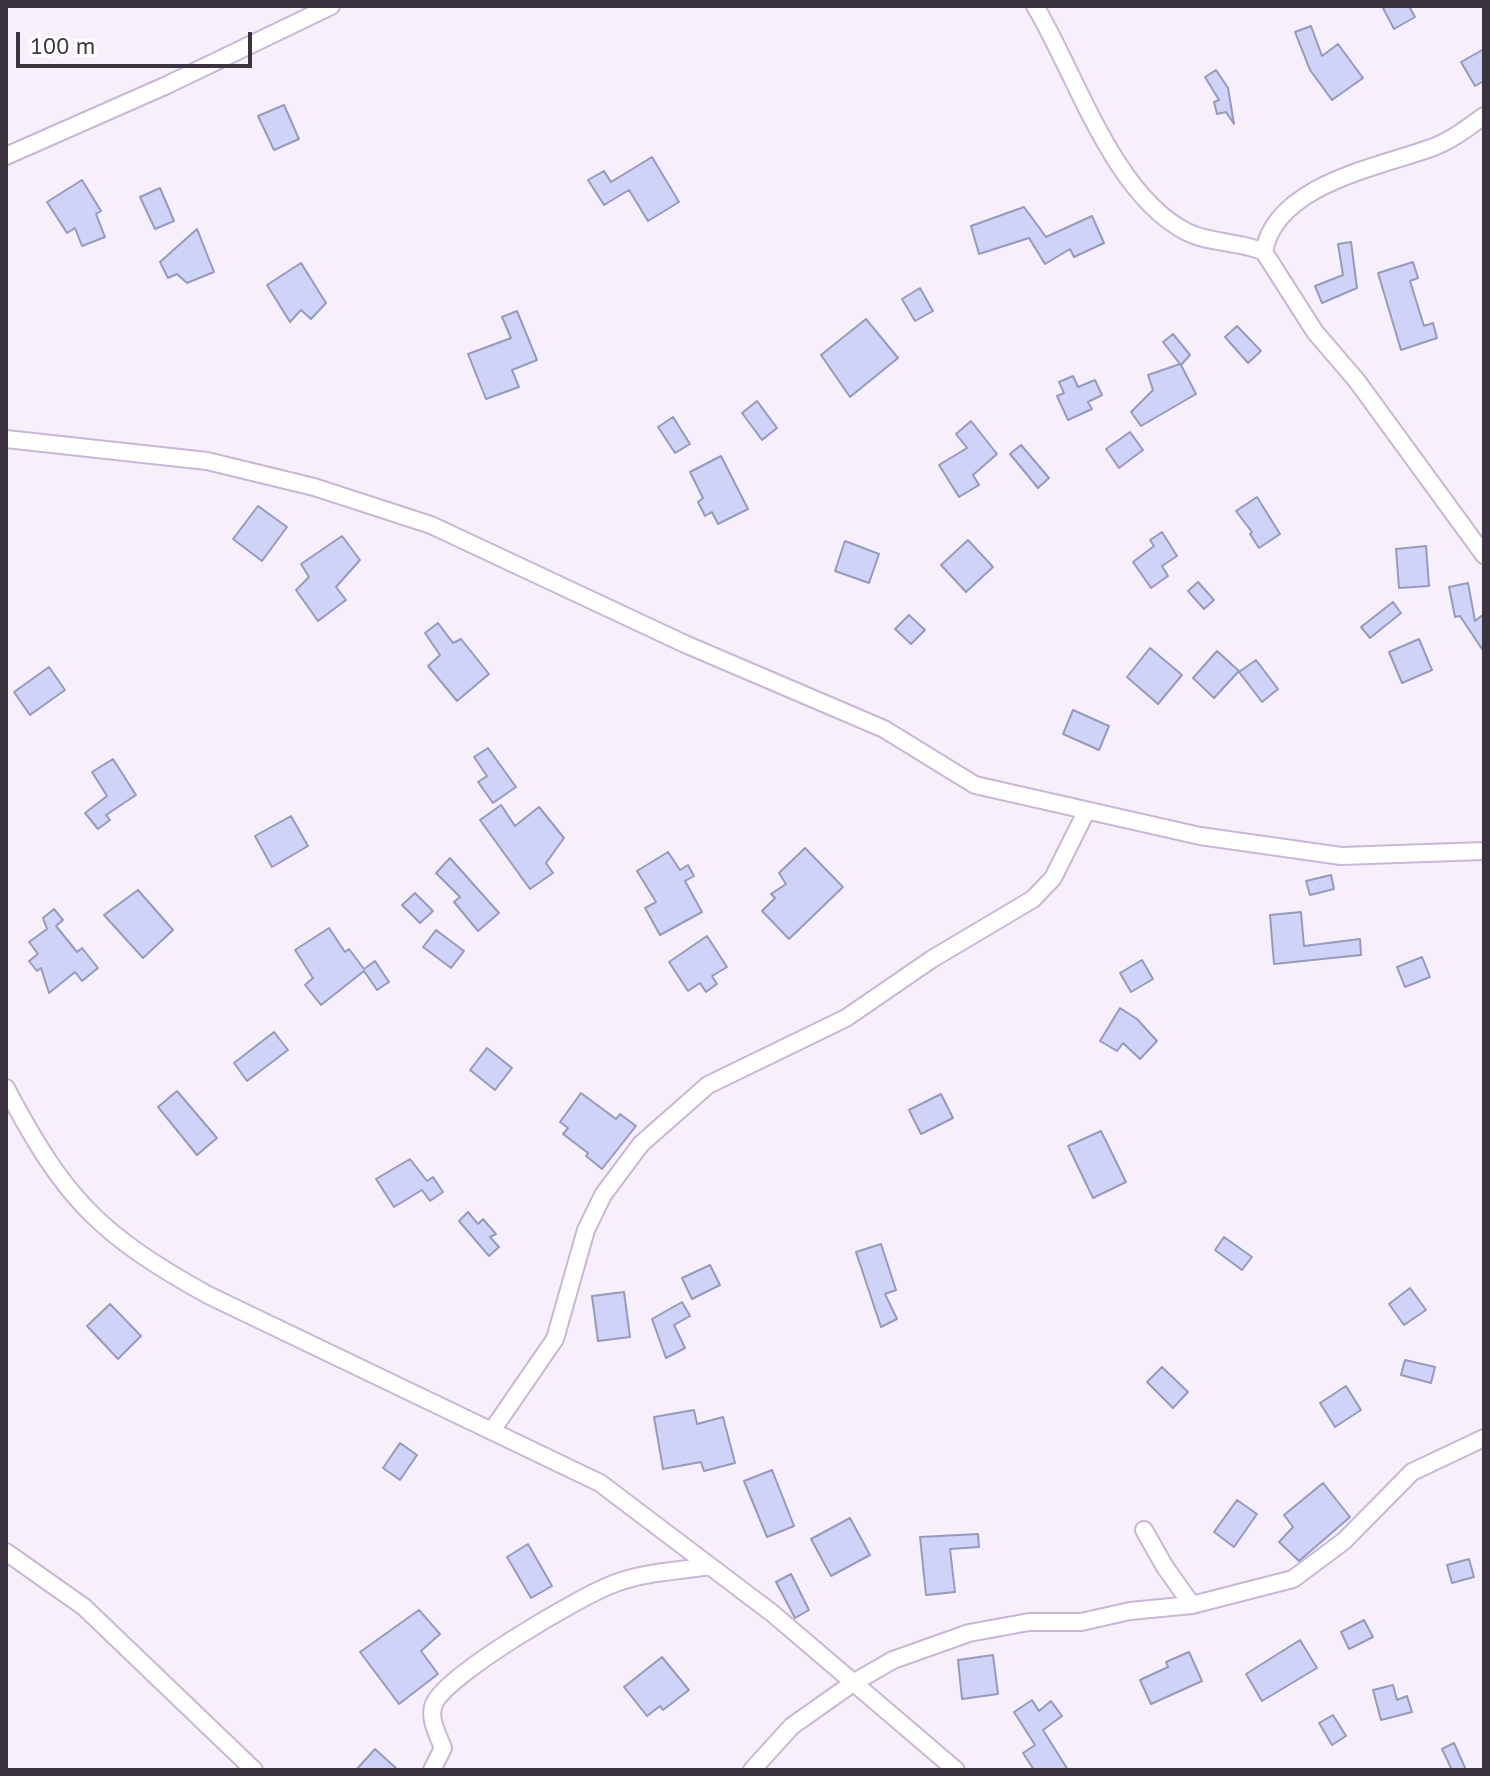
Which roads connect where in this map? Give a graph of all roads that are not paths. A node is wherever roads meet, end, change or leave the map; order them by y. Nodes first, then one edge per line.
1 (331, 6) edge
2 (1035, 6) edge
3 (1484, 116) edge
4 (6, 156) edge
5 (1264, 252) junction
6 (6, 439) edge
7 (1484, 555) edge
8 (1086, 812) junction
9 (1484, 851) edge
10 (6, 1088) edge
11 (493, 1429) junction
12 (1484, 1438) edge
13 (1144, 1530) dead end
14 (6, 1552) edge
15 (710, 1566) junction
16 (1192, 1605) junction
17 (853, 1683) junction
18 (254, 1770) edge
19 (432, 1770) edge
20 (752, 1770) edge
21 (956, 1770) edge

1 - 4 street
2 - 5 street
3 - 5 street
5 - 7 street
6 - 8 street
8 - 9 street
8 - 11 street
10 - 11 street
11 - 15 street
12 - 16 street
13 - 16 street
14 - 18 street
15 - 17 street
15 - 19 street
16 - 17 street
17 - 20 street
17 - 21 street

